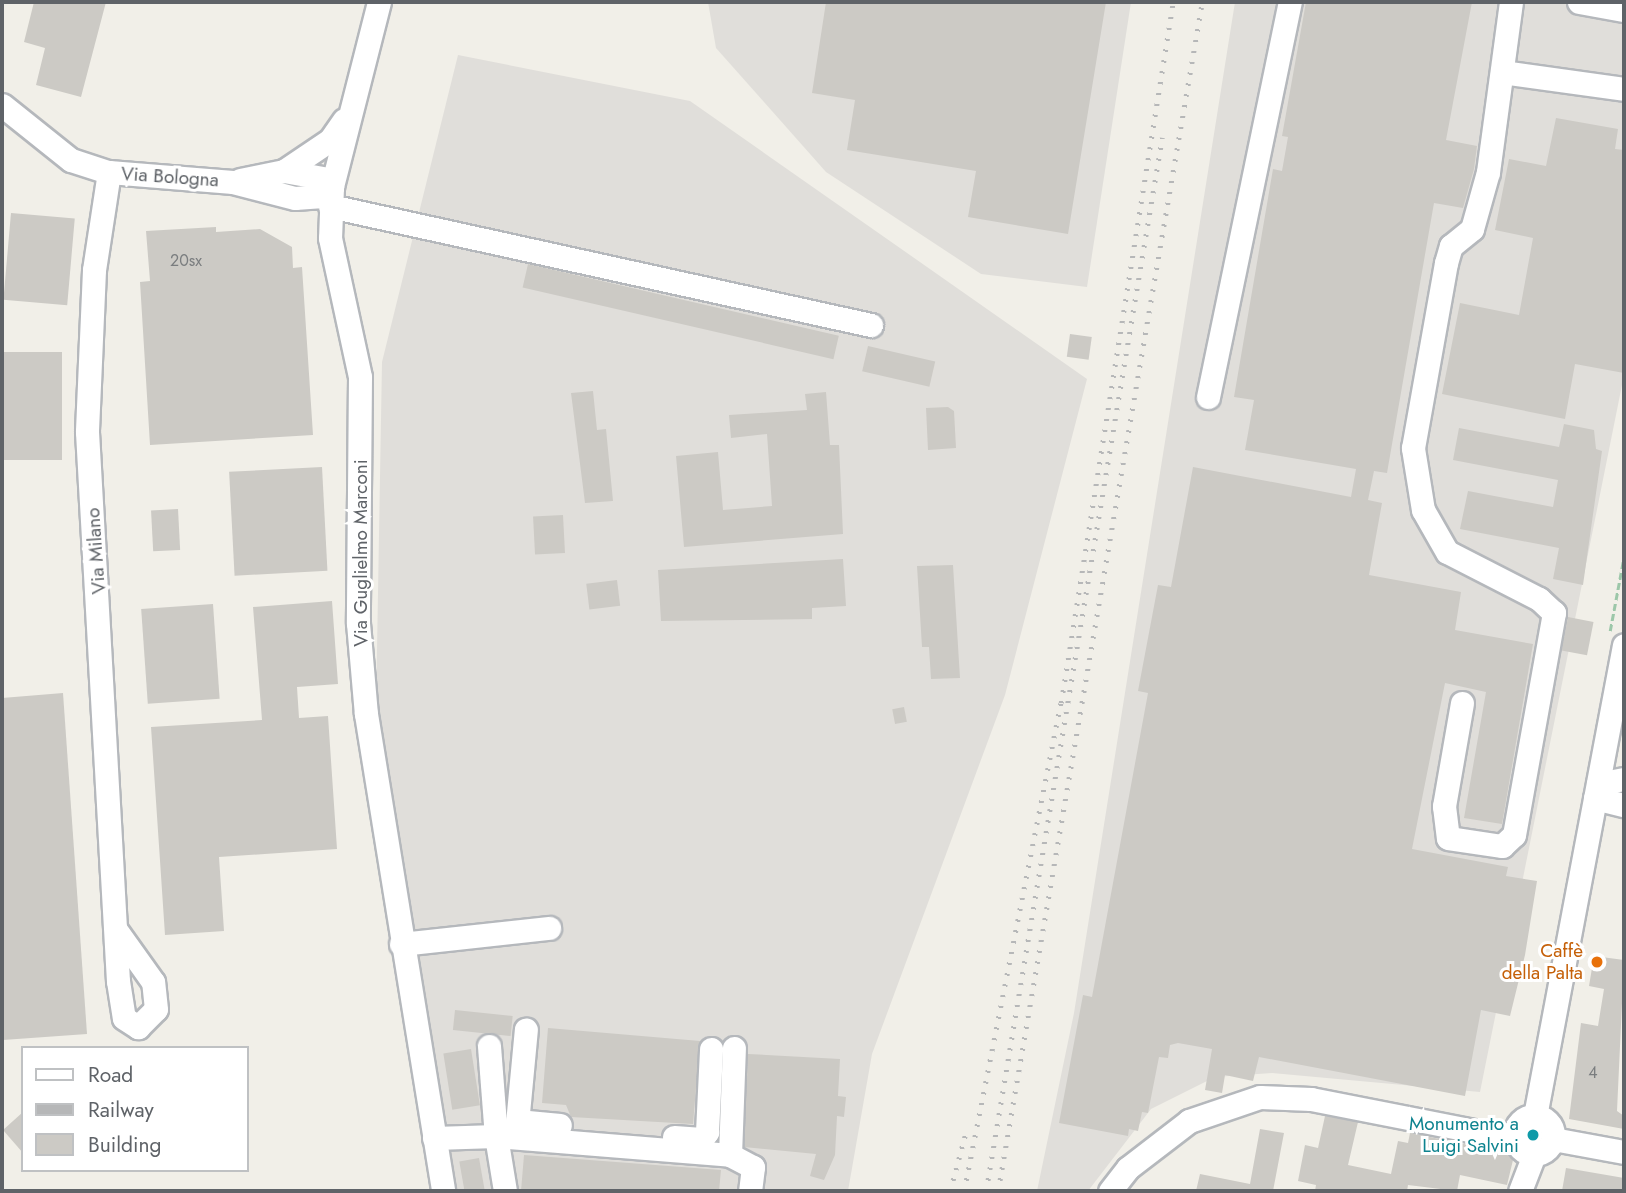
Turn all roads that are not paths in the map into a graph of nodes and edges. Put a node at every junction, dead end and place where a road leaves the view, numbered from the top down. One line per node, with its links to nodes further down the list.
1 (379, 2): 9 (street, Via Guglielmo Marconi)
2 (1290, 2): 17 (street)
3 (1511, 2): 6 (street)
4 (1579, 2): 5 (street)
5 (1624, 10)
6 (1502, 72): 7 (street); 19 (street)
7 (1624, 89)
8 (2, 105): 11 (street, Via Bologna)
9 (350, 111): 10 (street, Via Bologna); 13 (street, Via Guglielmo Marconi)
10 (284, 171): 12 (street, Via Bologna); 13 (street, Via Bologna)
11 (109, 172): 12 (street, Via Bologna); 24 (street, Via Milano)
12 (233, 181): 14 (street, Via Bologna)
13 (331, 197): 14 (street, Via Bologna); 15 (street, Via Guglielmo Marconi); 16 (street)
14 (295, 198): 15 (street)
15 (330, 238): 25 (street, Via Guglielmo Marconi)
16 (870, 325)
17 (1208, 397)
18 (1624, 645): 21 (street)
19 (1462, 703)
20 (1624, 779): 21 (street)
21 (1597, 791): 22 (street); 30 (street)
22 (1624, 805)
23 (549, 928): 25 (street)
24 (116, 930)
25 (401, 944): 33 (street, Via Guglielmo Marconi)
26 (526, 1029): 31 (street)
27 (489, 1046): 31 (street)
28 (734, 1048): 36 (street)
29 (711, 1049): 31 (street)
30 (1535, 1116): 32 (street); 34 (street)
31 (509, 1132): 33 (street); 36 (street); 39 (street)
32 (1514, 1133): 37 (street); 41 (street)
33 (434, 1138): 38 (street, Via Guglielmo Marconi)
34 (1553, 1139): 35 (street); 37 (street)
35 (1624, 1152)
36 (730, 1155): 40 (street)
37 (1534, 1155): 42 (street)
38 (443, 1191)
39 (505, 1191)
40 (750, 1191)
41 (1111, 1191)
42 (1520, 1191)

